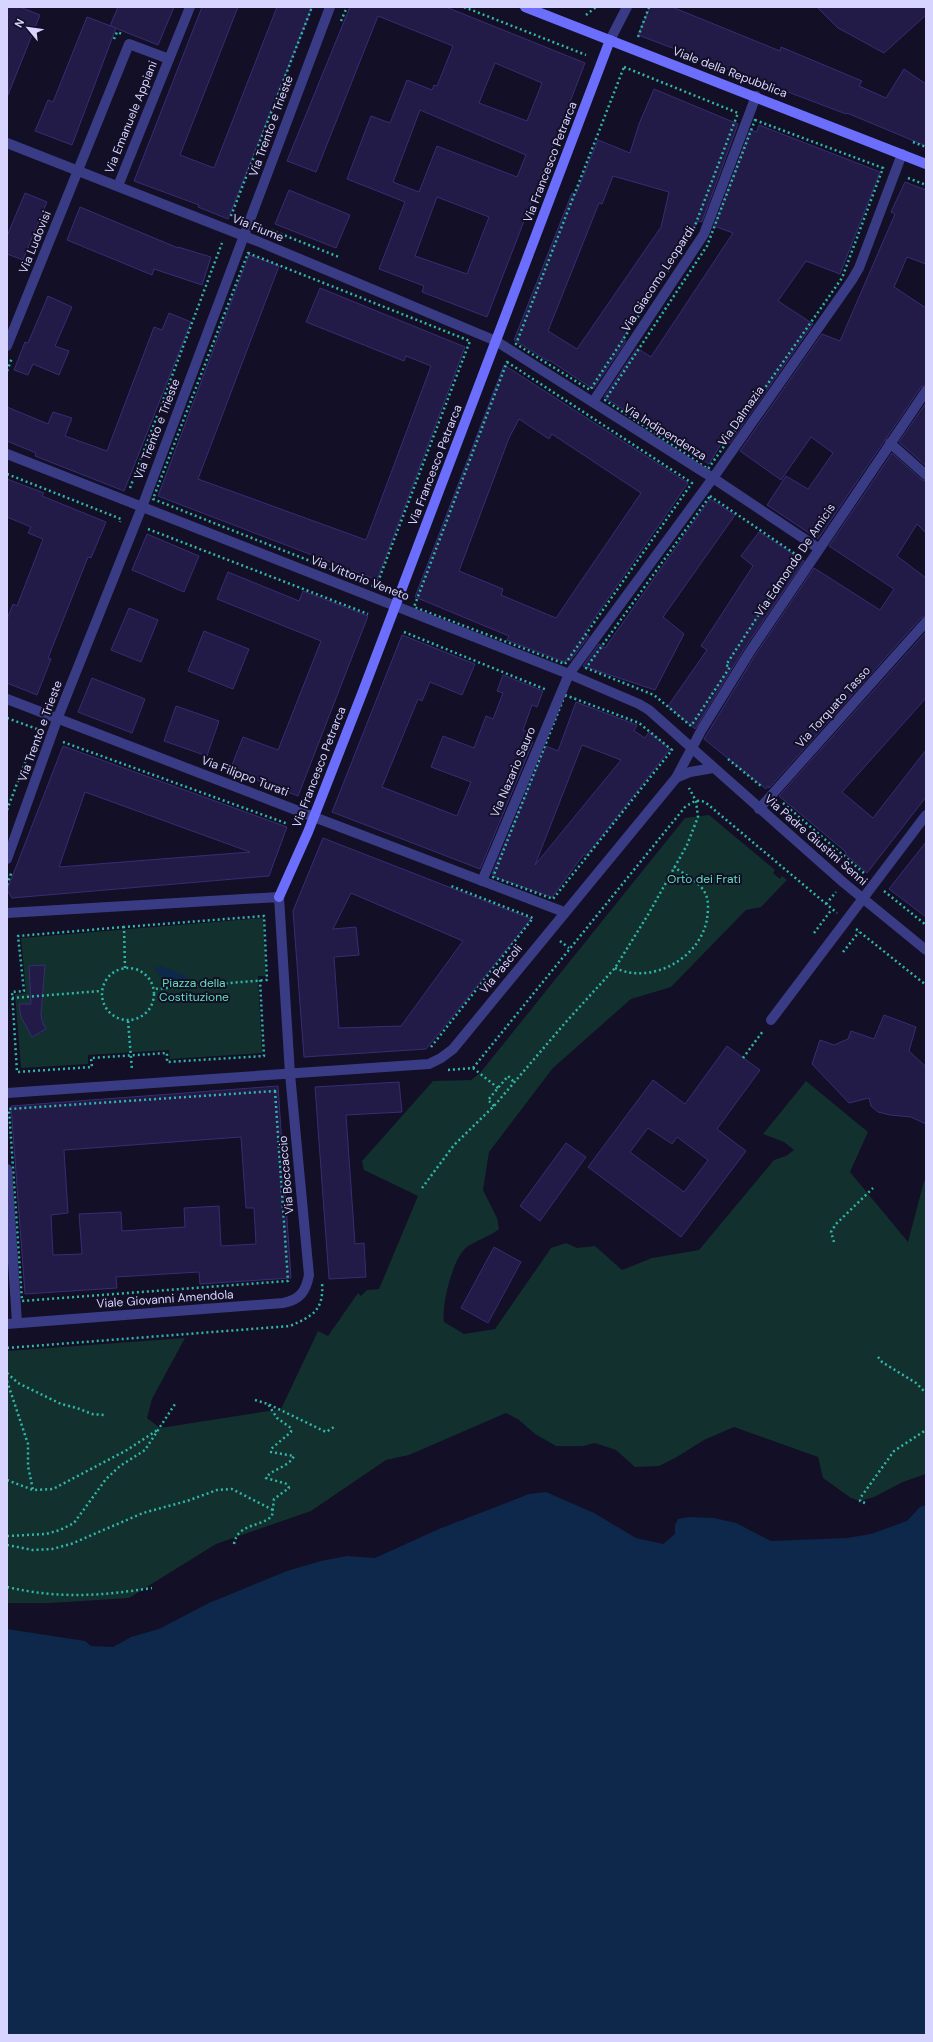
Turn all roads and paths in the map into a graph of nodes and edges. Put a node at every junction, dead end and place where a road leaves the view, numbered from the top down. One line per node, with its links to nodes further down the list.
1 (190, 7): 13 (street, Via Emanuele Appiani)
2 (312, 7): 25 (path)
3 (330, 7): 27 (street, Via Trento e Trieste)
4 (464, 7): 12 (path)
5 (525, 7): 11 (street, Viale della Repubblica)
6 (596, 7): 9 (path)
7 (627, 7): 11 (street)
8 (649, 7): 10 (path)
9 (584, 15)
10 (643, 39)
11 (610, 40): 14 (street, Viale della Repubblica); 30 (street, Via Francesco Petrarca)
12 (586, 55)
13 (169, 59): 20 (street, Via Emanuele Appiani); 23 (street, Via Emanuele Appiani)
14 (756, 96): 18 (street, Viale della Repubblica); 37 (street, Via Giacomo Leopardi)
15 (912, 142): 17 (path)
16 (7, 143): 20 (street, Via Fiume)
17 (926, 147)
18 (902, 154): 19 (street, Viale della Repubblica); 42 (street, Via Dalmazia)
19 (926, 164)
20 (79, 170): 23 (street, Via Fiume); 31 (street, Via Ludovisi)
21 (905, 177): 22 (path)
22 (926, 185)
23 (118, 186): 27 (street, Via Fiume)
24 (575, 192): 24 (path)
25 (229, 221)
26 (269, 229): 29 (path)
27 (244, 236): 30 (street, Via Fiume); 44 (street, Via Trento e Trieste)
28 (216, 241): 43 (path)
29 (339, 257)
30 (496, 341): 37 (street, Via Indipendenza); 49 (street, Via Francesco Petrarca)
31 (7, 346)
32 (13, 356): 34 (path)
33 (507, 362): 33 (path)
34 (7, 371)
35 (926, 391): 38 (street, Via Edmondo De Amicis)
36 (606, 400): 36 (path)
37 (593, 402): 42 (street, Via Indipendenza)
38 (890, 443): 41 (street); 47 (street, Via Edmondo De Amicis)
39 (7, 454): 44 (street, Via Vittorio Veneto)
40 (7, 474): 45 (path)
41 (926, 476)
42 (713, 478): 47 (street, Via Indipendenza); 54 (street, Via Dalmazia)
43 (127, 494)
44 (142, 507): 49 (street, Via Vittorio Veneto); 58 (street, Via Trento e Trieste)
45 (118, 526)
46 (143, 527): 50 (path)
47 (818, 548): 62 (street, Via Edmondo De Amicis)
48 (376, 587): 48 (path)
49 (395, 606): 54 (street, Via Vittorio Veneto); 74 (street, Via Francesco Petrarca)
50 (368, 614)
51 (926, 622): 71 (street, Via Torquato Tasso)
52 (404, 632): 56 (path)
53 (586, 668): 53 (path)
54 (569, 674): 62 (street, Via Vittorio Veneto); 79 (street, Via Nazario Sauro)
55 (565, 695): 55 (path)
56 (544, 696)
57 (7, 698): 58 (street, Via Filippo Turati)
58 (58, 717): 74 (street, Via Filippo Turati); 76 (street, Via Trento e Trieste)
59 (7, 718): 60 (path)
60 (36, 733)
61 (59, 747): 75 (path)
62 (692, 748): 65 (street, Via Padre Giustini Senni); 66 (street, Via Pascoli)
63 (29, 752): 72 (path)
64 (725, 757): 68 (path)
65 (713, 768): 66 (street); 71 (street, Via Padre Giustini Senni)
66 (676, 778): 86 (street, Via Pascoli)
67 (688, 787): 70 (path)
68 (766, 790)
69 (777, 798): 78 (path)
70 (696, 801): 77 (path); 85 (path); 107 (path)
71 (759, 809): 84 (street, Via Padre Giustini Senni)
72 (7, 810)
73 (926, 815): 84 (street)
74 (314, 817): 79 (street, Via Filippo Turati); 83 (street, Via Francesco Petrarca)
75 (288, 824)
76 (11, 861): 80 (path)
77 (674, 867): 96 (path); 96 (path)
78 (871, 869)
79 (482, 881): 86 (street, Via Filippo Turati)
80 (7, 885)
81 (450, 885): 104 (path)
82 (884, 891): 89 (path)
83 (279, 897): 87 (street); 109 (street)
84 (862, 897): 88 (street); 93 (street, Via Padre Giustini Senni)
85 (832, 909): 88 (path); 92 (path)
86 (564, 912): 109 (street, Via Pascoli)
87 (7, 913)
88 (845, 920): 91 (path); 102 (street)
89 (926, 925)
90 (124, 927): 95 (path); 97 (path); 101 (path)
91 (859, 932): 94 (path); 98 (path)
92 (814, 933)
93 (926, 950)
94 (843, 952)
95 (125, 968): 99 (path); 100 (path)
96 (615, 968): 110 (path)
97 (260, 980): 99 (path); 105 (path)
98 (926, 985)
99 (154, 989): 103 (path)
100 (102, 991): 101 (path); 103 (path)
101 (12, 998): 105 (path)
102 (771, 1020): 106 (path)
103 (128, 1021): 105 (path)
104 (426, 1052)
105 (131, 1055): 111 (path)
106 (743, 1058)
107 (473, 1068): 108 (path); 112 (path)
108 (442, 1070)
109 (290, 1074): 111 (street); 120 (street, Via Boccaccio)
110 (514, 1082): 112 (path); 115 (path)
111 (133, 1084): 113 (street); 114 (path)
112 (498, 1088): 115 (path)
113 (7, 1093)
114 (134, 1101): 114 (path)
115 (494, 1106): 117 (path)
116 (7, 1169): 122 (street)
117 (422, 1188)
118 (873, 1188): 119 (path)
119 (834, 1242)
120 (309, 1275): 122 (street, Viale Giovanni Amendola)
121 (322, 1276): 123 (path)
122 (12, 1324)
123 (7, 1348)
124 (878, 1357): 127 (path)
125 (7, 1373): 131 (path)
126 (7, 1380): 136 (path)
127 (926, 1393)
128 (255, 1400): 130 (path)
129 (175, 1404): 133 (path)
130 (268, 1404): 132 (path); 138 (path)
131 (104, 1415)
132 (334, 1427)
133 (160, 1428): 136 (path); 139 (path)
134 (926, 1430): 137 (path)
135 (7, 1480): 136 (path)
136 (33, 1490)
137 (866, 1503)
138 (273, 1510): 140 (path); 141 (path)
139 (7, 1536)
140 (234, 1544)
141 (7, 1545)
142 (7, 1587): 143 (path)
143 (152, 1588)

